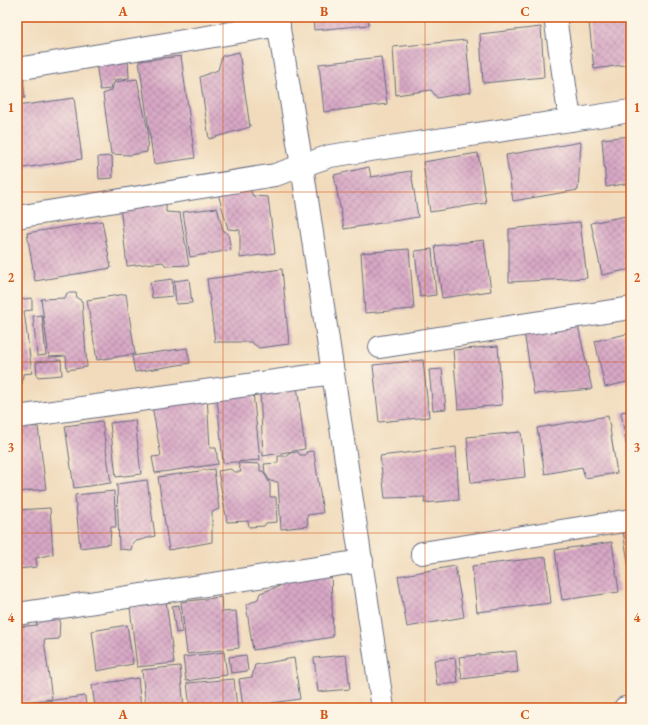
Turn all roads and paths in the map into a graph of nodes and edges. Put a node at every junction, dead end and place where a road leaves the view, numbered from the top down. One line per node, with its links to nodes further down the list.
1 (555, 17): 5 (street)
2 (278, 21): 3 (street); 6 (street)
3 (17, 69)
4 (631, 111): 5 (street)
5 (570, 120): 6 (street)
6 (302, 166): 7 (street); 10 (street)
7 (17, 217)
8 (631, 308): 9 (street)
9 (380, 346)
10 (333, 373): 11 (street); 14 (street)
11 (17, 417)
12 (631, 520): 13 (street)
13 (422, 553)
14 (362, 560): 15 (street); 17 (street)
15 (17, 614)
16 (631, 707): 18 (street)
17 (383, 708)
18 (625, 708)

